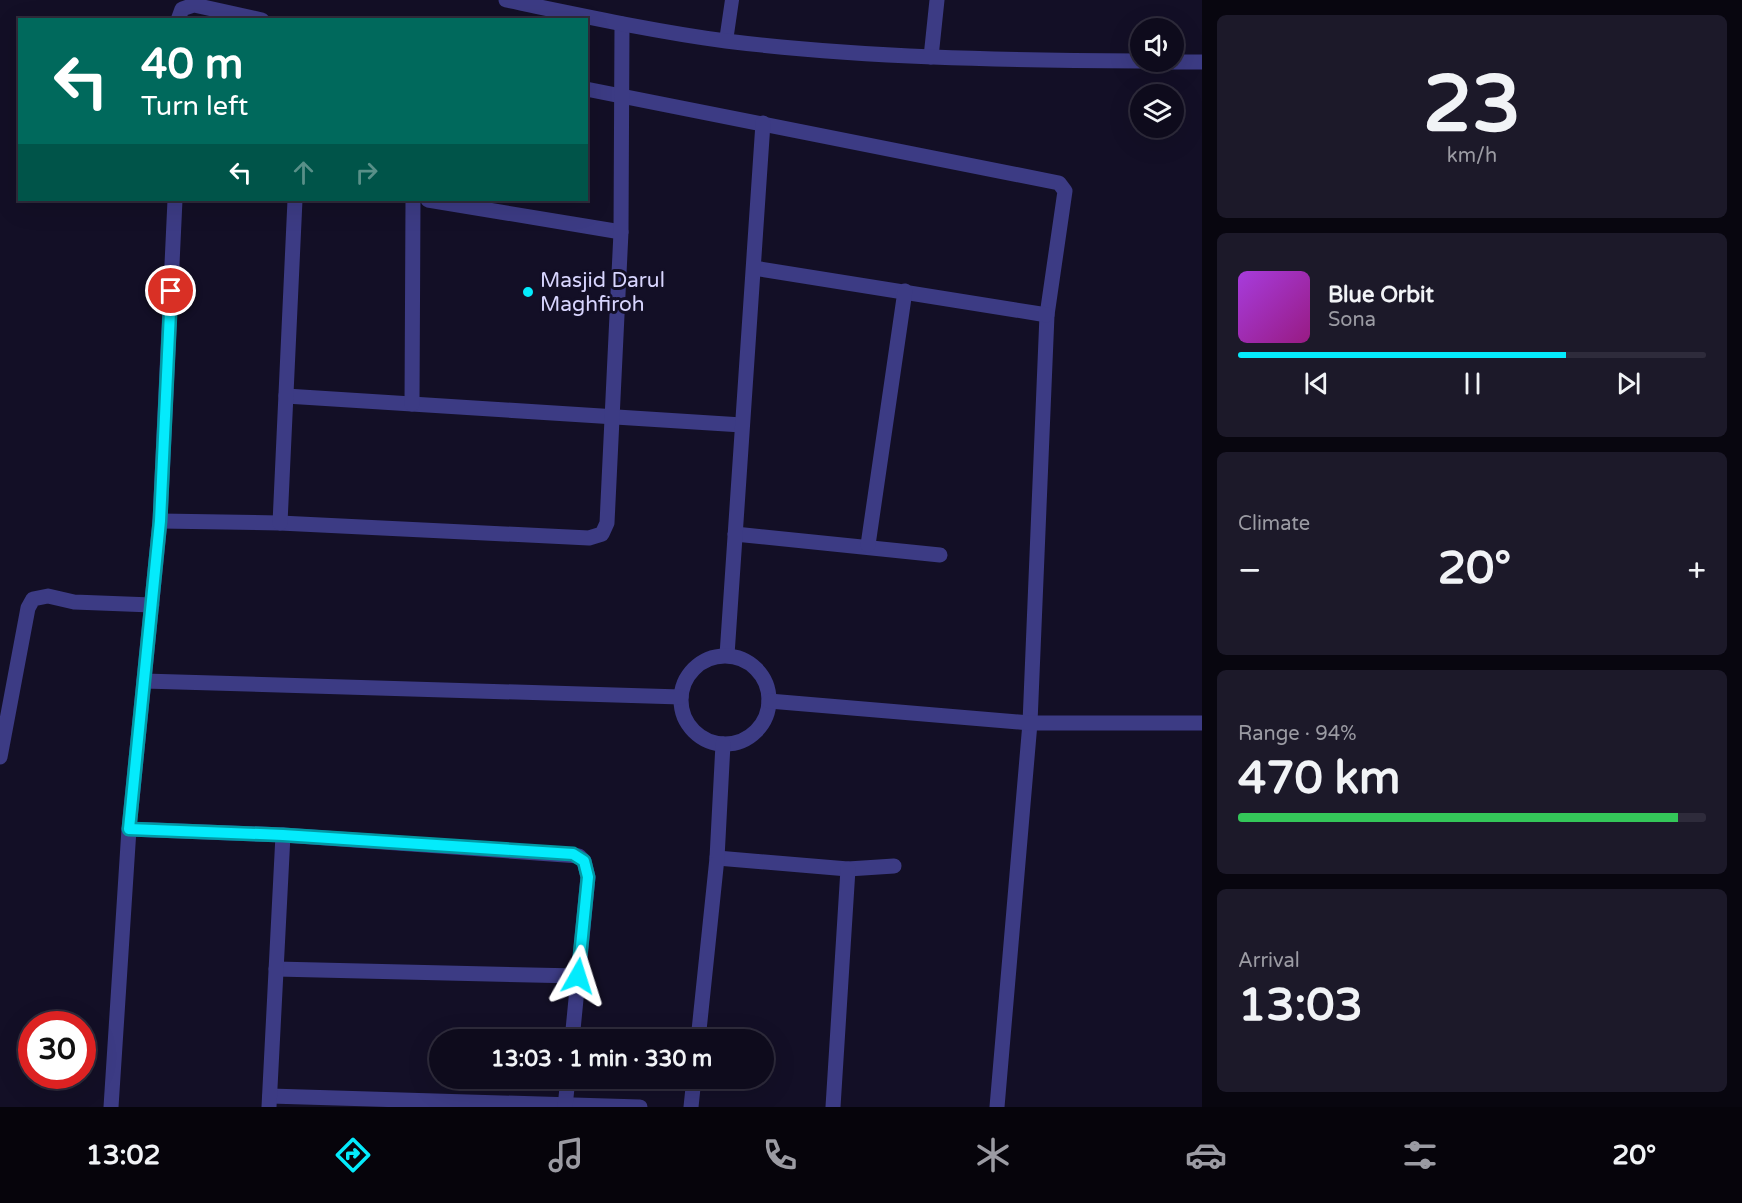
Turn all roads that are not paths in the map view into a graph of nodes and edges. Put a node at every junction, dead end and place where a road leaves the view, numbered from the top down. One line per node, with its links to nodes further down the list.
1 (506, 0): 6 (street)
2 (732, 0): 7 (lane)
3 (937, 0): 8 (street)
4 (179, 18): 5 (street)
5 (253, 18)
6 (622, 24): 7 (street); 13 (street)
7 (726, 41): 8 (street)
8 (931, 57): 9 (street)
9 (1130, 61)
10 (1184, 62): 11 (street)
11 (1202, 62)
12 (588, 89): 13 (street)
13 (620, 96): 14 (street); 19 (street)
14 (763, 123): 20 (street); 22 (street)
15 (175, 201): 27 (street)
16 (295, 201): 23 (street)
17 (412, 201): 24 (street)
18 (434, 201): 19 (street)
19 (621, 232): 25 (street)
20 (754, 268): 21 (street); 26 (street)
21 (905, 291): 22 (street); 30 (street)
22 (1047, 315): 37 (street)
23 (286, 396): 24 (street); 28 (street)
24 (412, 404): 25 (street)
25 (613, 416): 26 (street); 28 (street)
26 (742, 425): 29 (street)
27 (160, 521): 28 (street); 32 (street)
28 (280, 524)
29 (735, 534): 30 (street); 33 (street)
30 (868, 545): 31 (street)
31 (940, 555)
32 (152, 605): 34 (street); 40 (street)
33 (727, 655): 35 (street); 36 (street)
34 (144, 681): 35 (street); 41 (street)
35 (681, 697): 39 (street)
36 (769, 701): 37 (street); 39 (street)
37 (1030, 723): 38 (street); 59 (street)
38 (1202, 723)
39 (723, 744): 43 (street)
40 (0, 757)
41 (129, 829): 42 (street); 54 (street)
42 (283, 835): 46 (street); 47 (street)
43 (717, 858): 45 (street); 49 (street)
44 (894, 866): 45 (street)
45 (848, 869): 58 (street)
46 (276, 969): 47 (street); 52 (street)
47 (578, 976): 48 (street)
48 (573, 1029)
49 (699, 1029)
50 (567, 1089): 55 (street)
51 (693, 1089): 57 (street)
52 (269, 1101): 53 (street)
53 (387, 1103): 55 (street)
54 (111, 1107)
55 (565, 1107): 56 (street)
56 (640, 1107)
57 (691, 1107)
58 (833, 1107)
59 (997, 1107)

